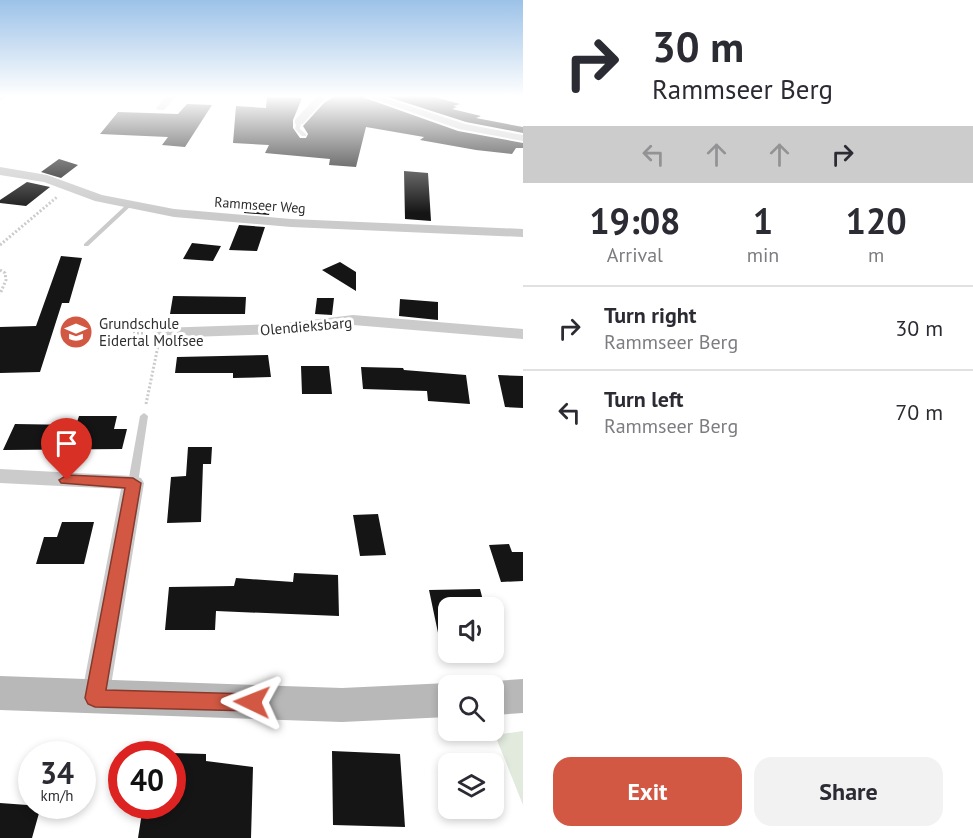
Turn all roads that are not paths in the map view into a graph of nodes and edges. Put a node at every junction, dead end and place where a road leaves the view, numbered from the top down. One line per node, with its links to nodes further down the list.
1 (507, 135): 2 (street)
2 (523, 138)
3 (0, 171): 4 (street, Rammseer Weg)
4 (129, 205): 5 (street, Rammseer Weg); 6 (lane)
5 (523, 233)
6 (86, 245)
7 (160, 333): 8 (street, Olendieksbarg)
8 (523, 334)
9 (144, 416): 11 (lane)
10 (0, 476): 11 (street)
11 (133, 483): 15 (street)
12 (0, 693): 15 (street)
13 (523, 696): 14 (street)
14 (504, 697)
15 (95, 698): 16 (street)
16 (438, 700)

